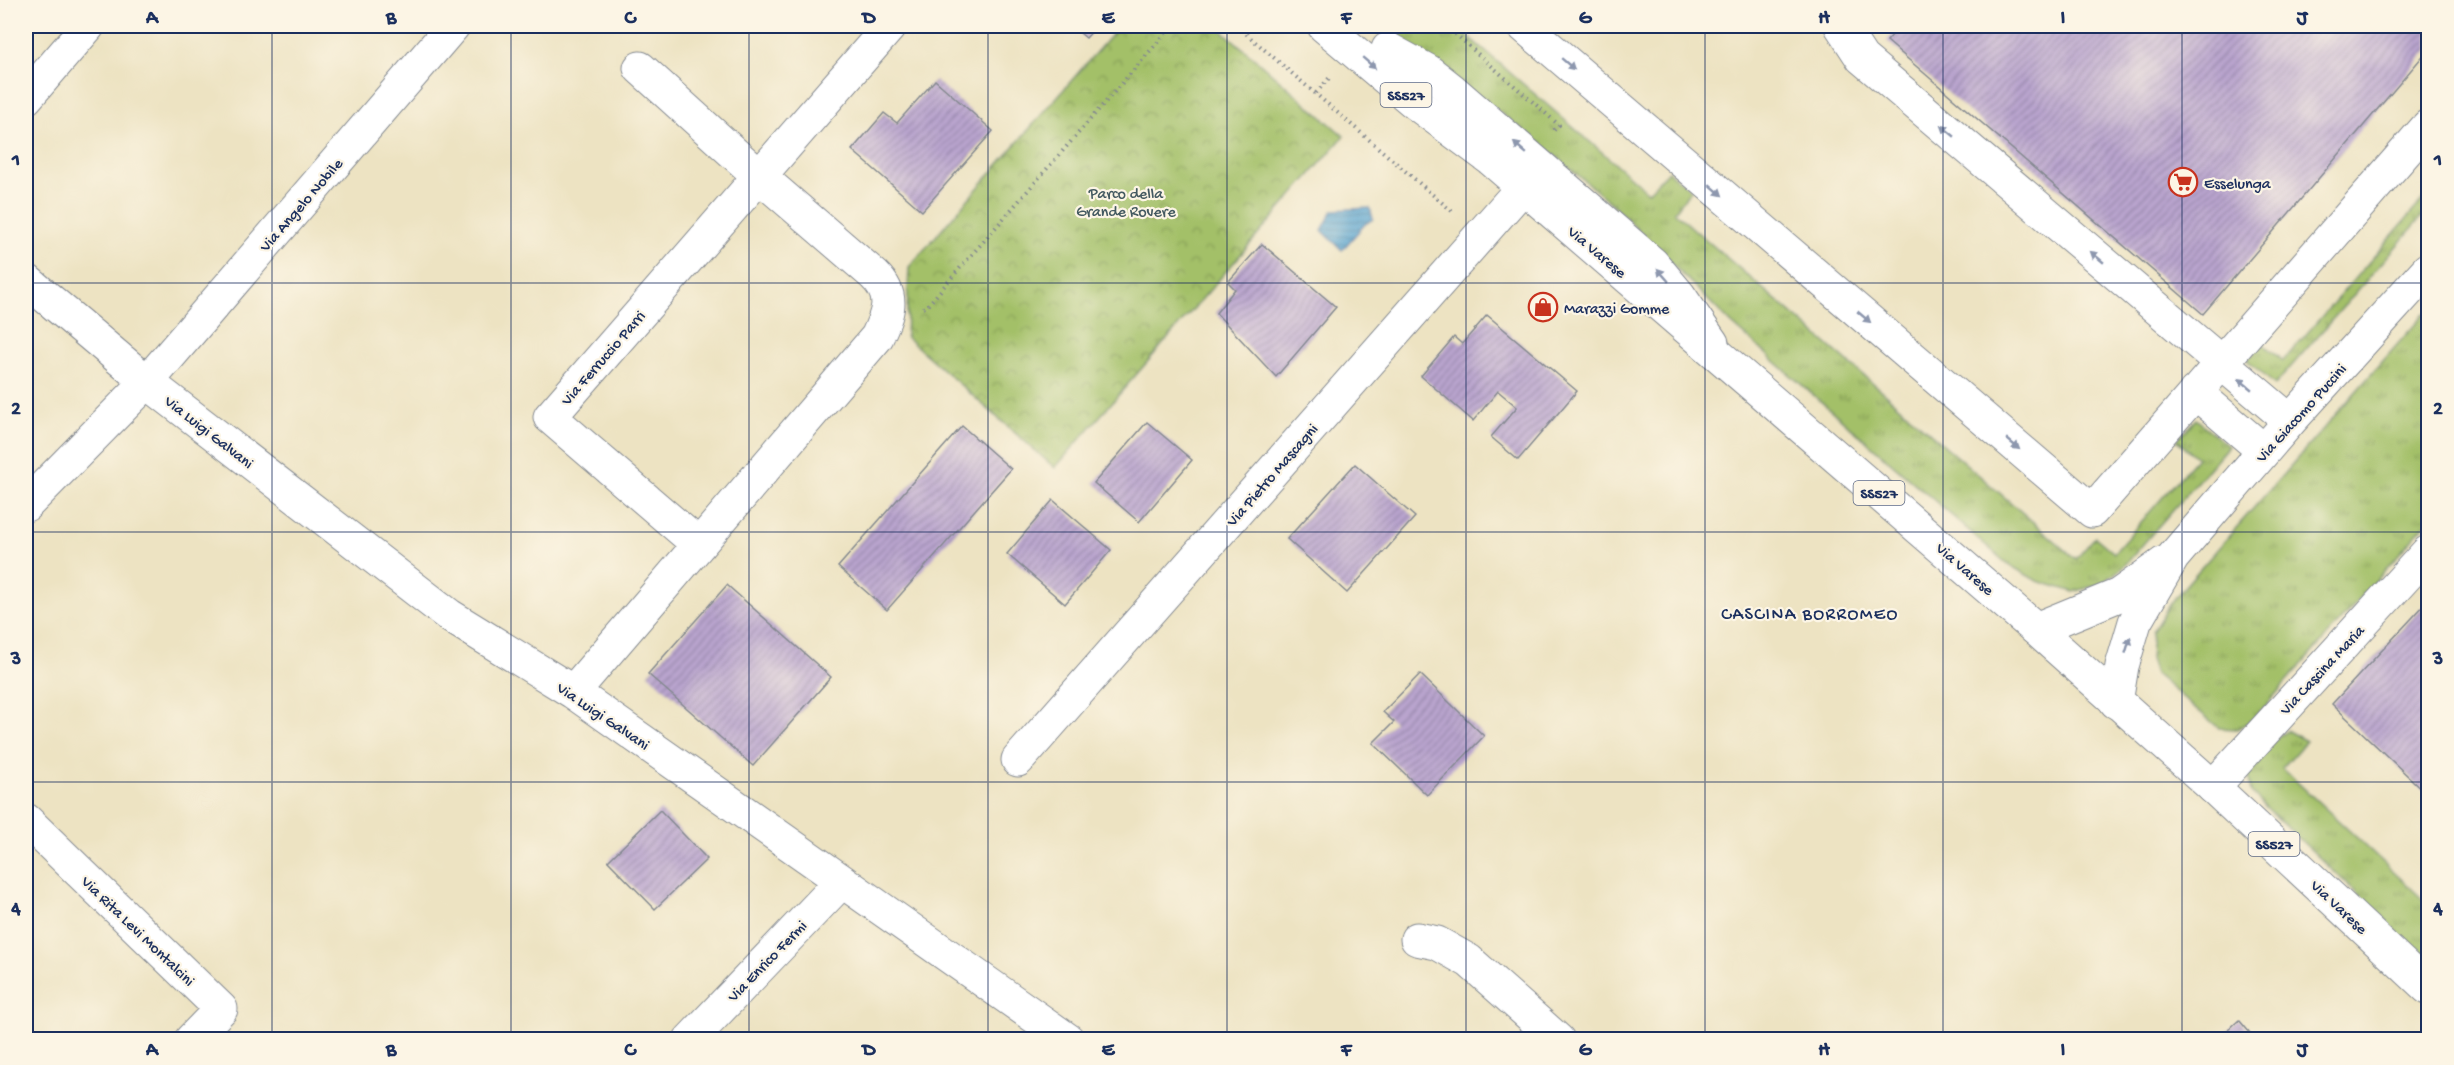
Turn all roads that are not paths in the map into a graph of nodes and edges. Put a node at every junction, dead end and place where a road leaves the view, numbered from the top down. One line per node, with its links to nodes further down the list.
1 (88, 26): 10 (street)
2 (453, 26): 19 (street, Via Angelo Nobile)
3 (890, 26): 13 (street, Via Ferruccio Parri)
4 (1324, 26): 12 (street, Via Varese / SS527, one-way to 12)
5 (1359, 26): 8 (street, Via Varese / SS527)
6 (1524, 26): 20 (street, one-way to 20)
7 (1840, 26): 18 (street, one-way to 7)
8 (1388, 50): 12 (street, Via Varese / SS527); 17 (street, one-way to 8)
9 (640, 68): 13 (street)
10 (26, 98)
11 (2428, 126): 18 (street)
12 (1492, 160): 14 (street, Via Varese / SS527)
13 (758, 176): 24 (street); 24 (street, Via Ferruccio Parri)
14 (1522, 187): 17 (street, Via Varese / SS527); 30 (street, Via Pietro Mascagni)
15 (2428, 269): 21 (street, Via Giacomo Puccini)
16 (26, 280): 19 (street, Via Luigi Galvani)
17 (1721, 357): 27 (street, Via Varese / SS527)
18 (2221, 363): 20 (street); 21 (street, one-way to 18)
19 (147, 382): 23 (street); 28 (street, Via Luigi Galvani)
20 (2195, 392): 22 (street)
21 (2290, 421): 22 (street, Via Giacomo Puccini)
22 (2264, 451): 26 (street, Via Giacomo Puccini)
23 (26, 505)
24 (699, 545): 28 (street)
25 (2428, 552): 31 (street, Via Cascina Maria)
26 (2173, 557): 27 (street, Via Giacomo Puccini); 29 (street, Via Giacomo Puccini, one-way to 26)
27 (2036, 629): 29 (street, Via Varese / SS527)
28 (573, 692): 33 (street, Via Luigi Galvani)
29 (2116, 702): 31 (street, Via Varese / SS527)
30 (1018, 760)
31 (2212, 787): 35 (street, Via Varese / SS527)
32 (26, 820): 36 (street, Via Rita Levi Montalcini)
33 (842, 881): 37 (street, Via Enrico Fermi); 38 (street, Via Luigi Galvani)
34 (1417, 939): 39 (street)
35 (2428, 988)
36 (191, 1040)
37 (690, 1040)
38 (1068, 1040)
39 (1558, 1040)

